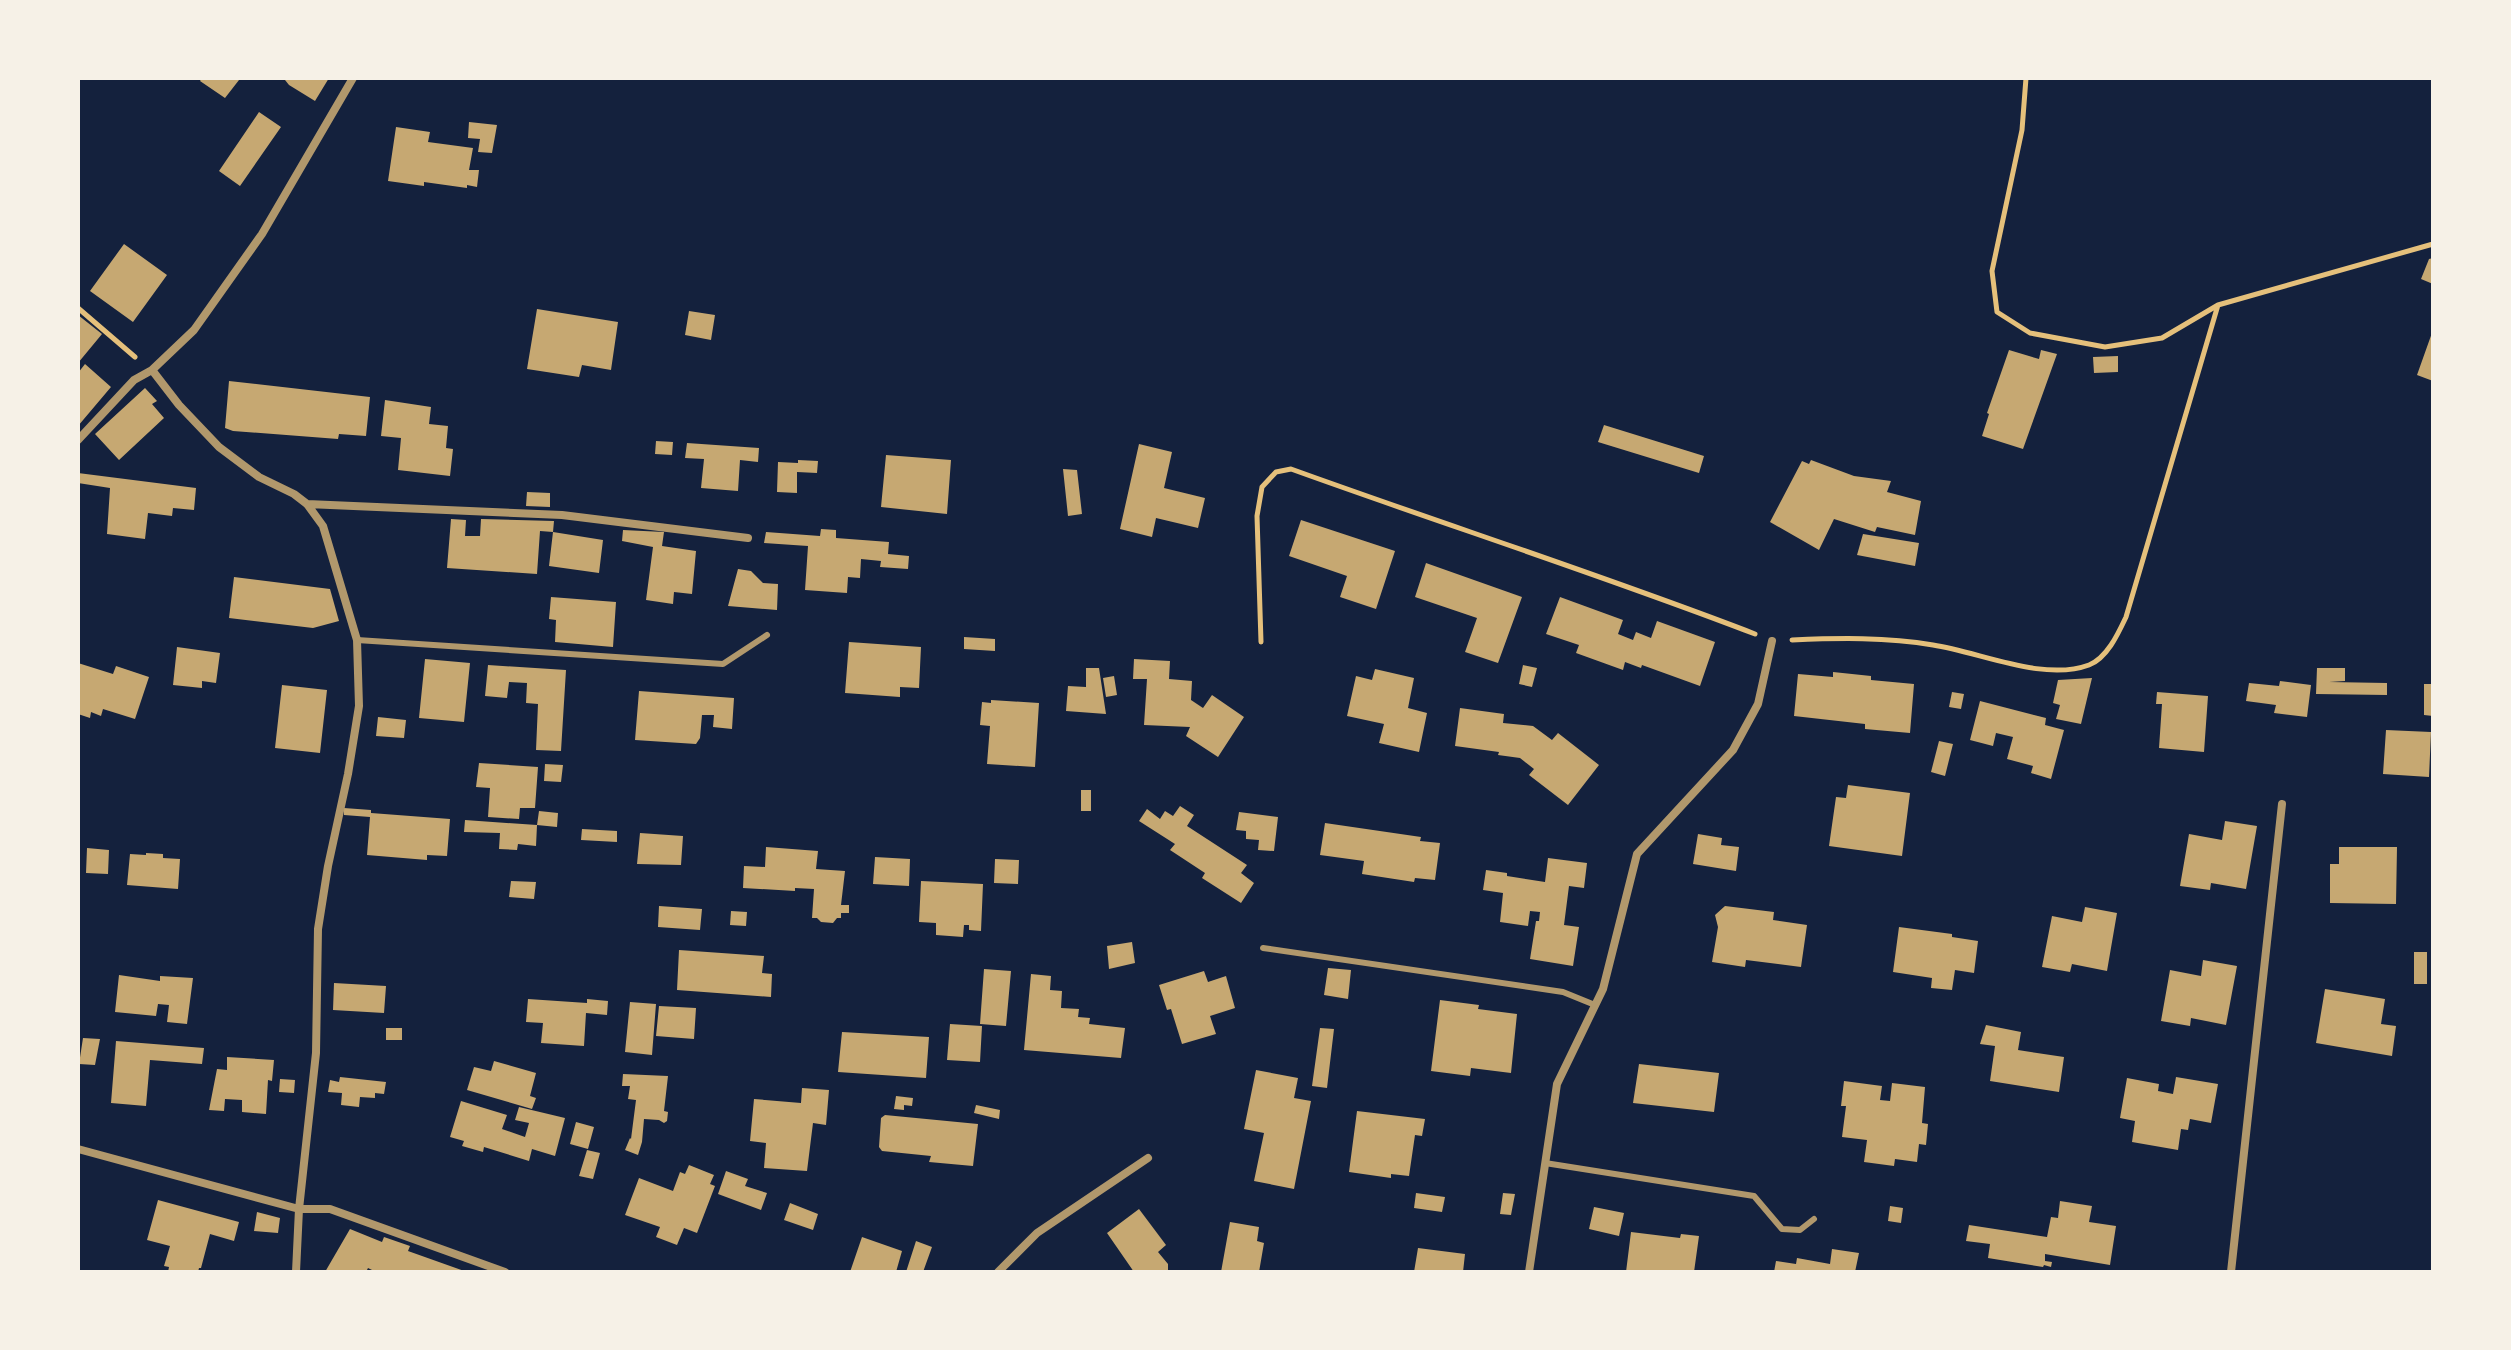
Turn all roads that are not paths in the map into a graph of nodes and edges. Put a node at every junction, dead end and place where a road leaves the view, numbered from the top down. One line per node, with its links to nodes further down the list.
1 (353, 78): 2 (street)
2 (152, 370): 3 (street); 4 (street)
3 (78, 440)
4 (307, 504): 5 (street); 7 (street)
5 (748, 538)
6 (767, 635): 7 (lane)
7 (357, 640): 15 (street)
8 (1772, 641): 11 (street)
9 (2282, 804): 21 (street)
10 (1263, 948): 11 (lane)
11 (1595, 1005): 14 (street)
12 (78, 1149): 15 (street)
13 (1148, 1158): 19 (street)
14 (1545, 1163): 16 (lane); 20 (street)
15 (299, 1209): 17 (street); 18 (street)
16 (1814, 1219)
17 (296, 1272)
18 (505, 1272)
19 (998, 1272)
20 (1529, 1272)
21 (2231, 1272)

